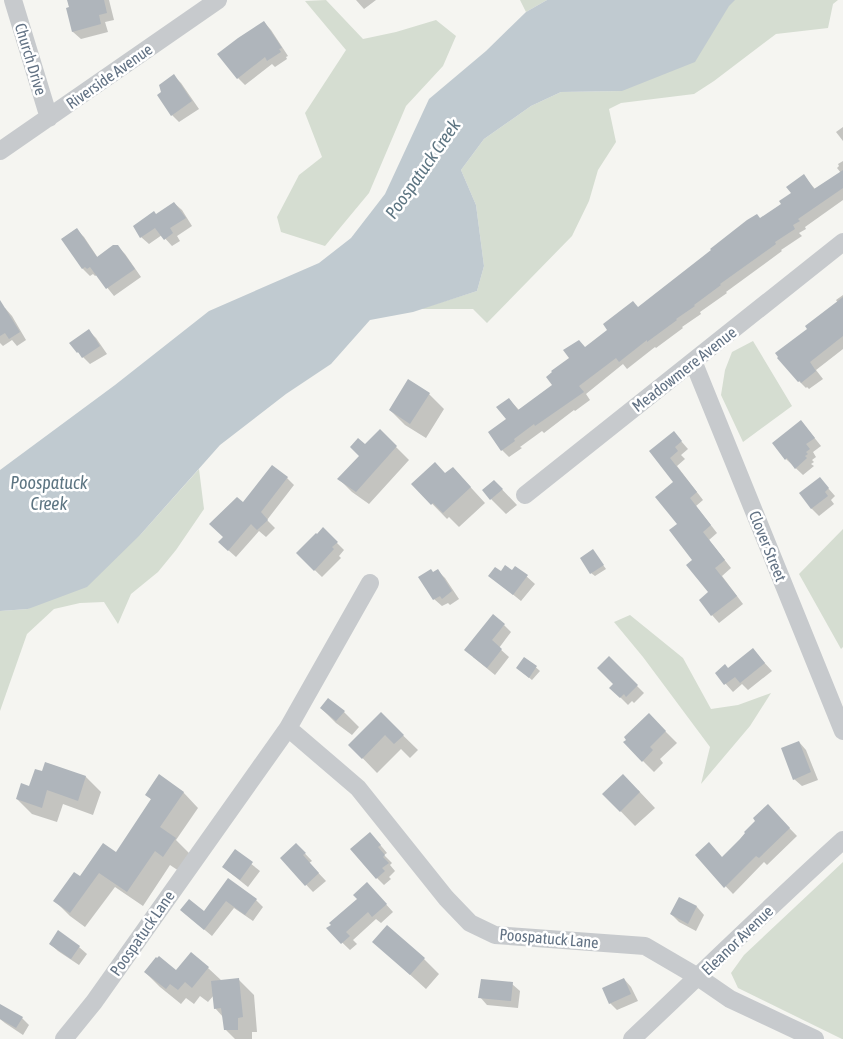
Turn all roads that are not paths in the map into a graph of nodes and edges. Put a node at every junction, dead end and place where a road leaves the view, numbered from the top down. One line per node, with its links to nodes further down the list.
1 (13, 0): 3 (street, Church Drive)
2 (218, 0): 3 (street, Riverside Avenue)
3 (48, 118): 4 (street, Riverside Avenue)
4 (0, 151)
5 (843, 242): 6 (street, Meadowmere Avenue)
6 (693, 362): 7 (street, Meadowmere Avenue); 10 (street, Clover Street)
7 (525, 495)
8 (370, 583): 9 (street, Poospatuck Lane)
9 (288, 728): 12 (street, Poospatuck Lane); 13 (street, Poospatuck Lane)
10 (843, 731)
11 (843, 840): 12 (street, Eleanor Avenue)
12 (698, 977): 14 (street, Eleanor Avenue); 15 (street, Poospatuck Lane)
13 (64, 1039)
14 (632, 1039)
15 (815, 1039)

